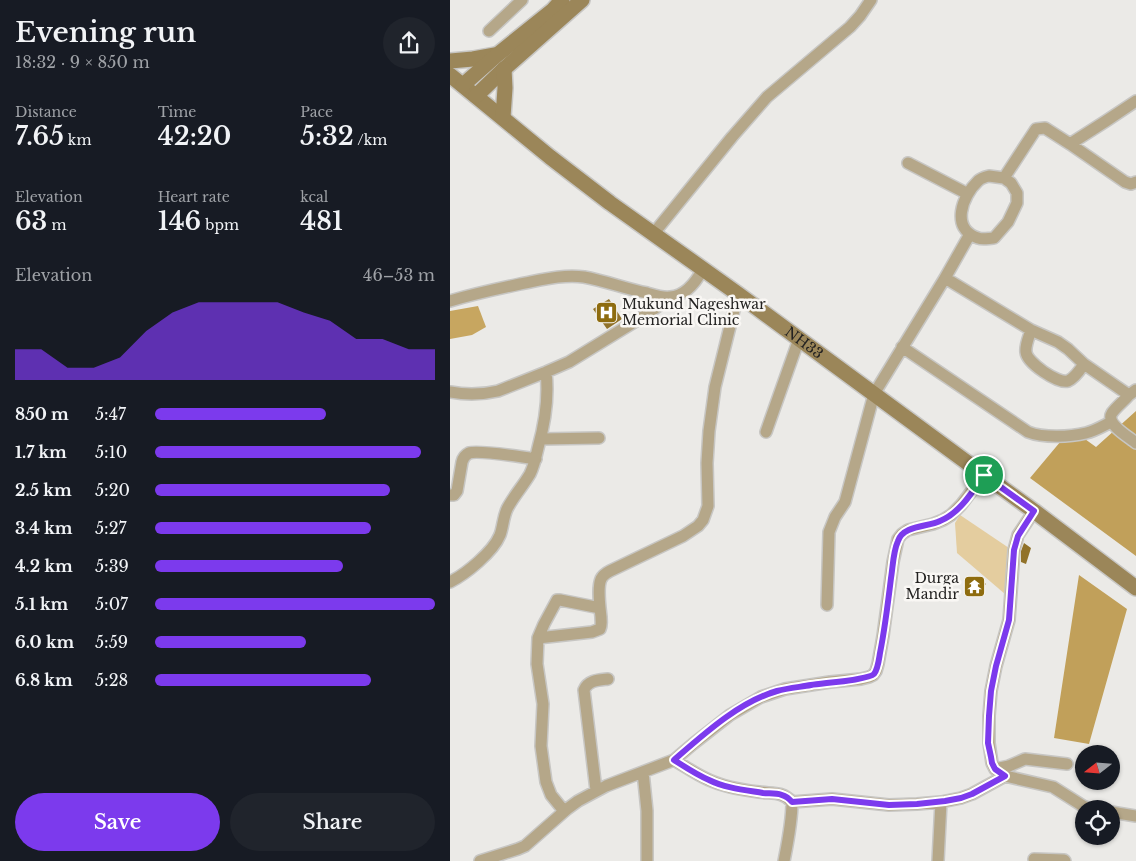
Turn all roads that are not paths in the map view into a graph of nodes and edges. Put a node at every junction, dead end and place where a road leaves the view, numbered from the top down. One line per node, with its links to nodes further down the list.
1 (522, 0): 5 (street)
2 (562, 0): 6 (main road)
3 (582, 0): 8 (main road)
4 (871, 0): 19 (street)
5 (489, 30)
6 (496, 55): 7 (main road); 10 (main road)
7 (450, 61)
8 (504, 69): 11 (main road); 13 (main road)
9 (450, 75): 10 (main road, NH33)
10 (463, 86): 11 (main road, NH33)
11 (476, 96): 13 (main road, NH33)
12 (1136, 100): 14 (street)
13 (502, 117): 19 (main road, NH33)
14 (1070, 144): 16 (street); 17 (street)
15 (908, 163): 18 (street)
16 (1004, 178): 18 (street); 20 (street)
17 (1133, 185)
18 (968, 194): 20 (street)
19 (654, 233): 21 (main road, NH33)
20 (970, 234): 22 (street)
21 (703, 269): 23 (main road, NH33); 24 (street)
22 (945, 278): 26 (street); 28 (street)
23 (738, 294): 27 (main road, NH33); 46 (street)
24 (671, 298): 25 (street); 30 (street)
25 (450, 301)
26 (1031, 330): 29 (street); 29 (street)
27 (800, 339): 33 (main road, NH33); 35 (street)
28 (902, 348): 33 (street); 34 (street)
29 (1084, 364): 32 (street)
30 (546, 372): 31 (street); 37 (street)
31 (450, 392)
32 (1133, 393): 34 (street)
33 (874, 394): 40 (main road, NH33); 45 (street)
34 (1111, 422): 38 (street)
35 (766, 432)
36 (599, 438): 37 (street)
37 (541, 439): 39 (street)
38 (1136, 443)
39 (536, 459): 41 (street); 43 (street)
40 (984, 475): 42 (main road, NH33); 49 (street)
41 (450, 496)
42 (1034, 511): 44 (main road, NH33); 52 (street)
43 (450, 582)
44 (1136, 588)
45 (828, 605)
46 (600, 608): 47 (street); 47 (street)
47 (538, 638): 57 (street)
48 (608, 679): 53 (street)
49 (674, 760): 51 (street); 55 (street)
50 (1068, 764): 52 (street)
51 (643, 772): 53 (street); 62 (street)
52 (1000, 772): 54 (street); 56 (street)
53 (596, 790): 57 (street)
54 (1075, 801)
55 (792, 802): 56 (street); 63 (street)
56 (941, 802): 64 (street)
57 (564, 811): 61 (street)
58 (1120, 813): 59 (street)
59 (1136, 816)
60 (1034, 859): 65 (street)
61 (480, 861)
62 (647, 861)
63 (784, 861)
64 (938, 861)
65 (1065, 861)

